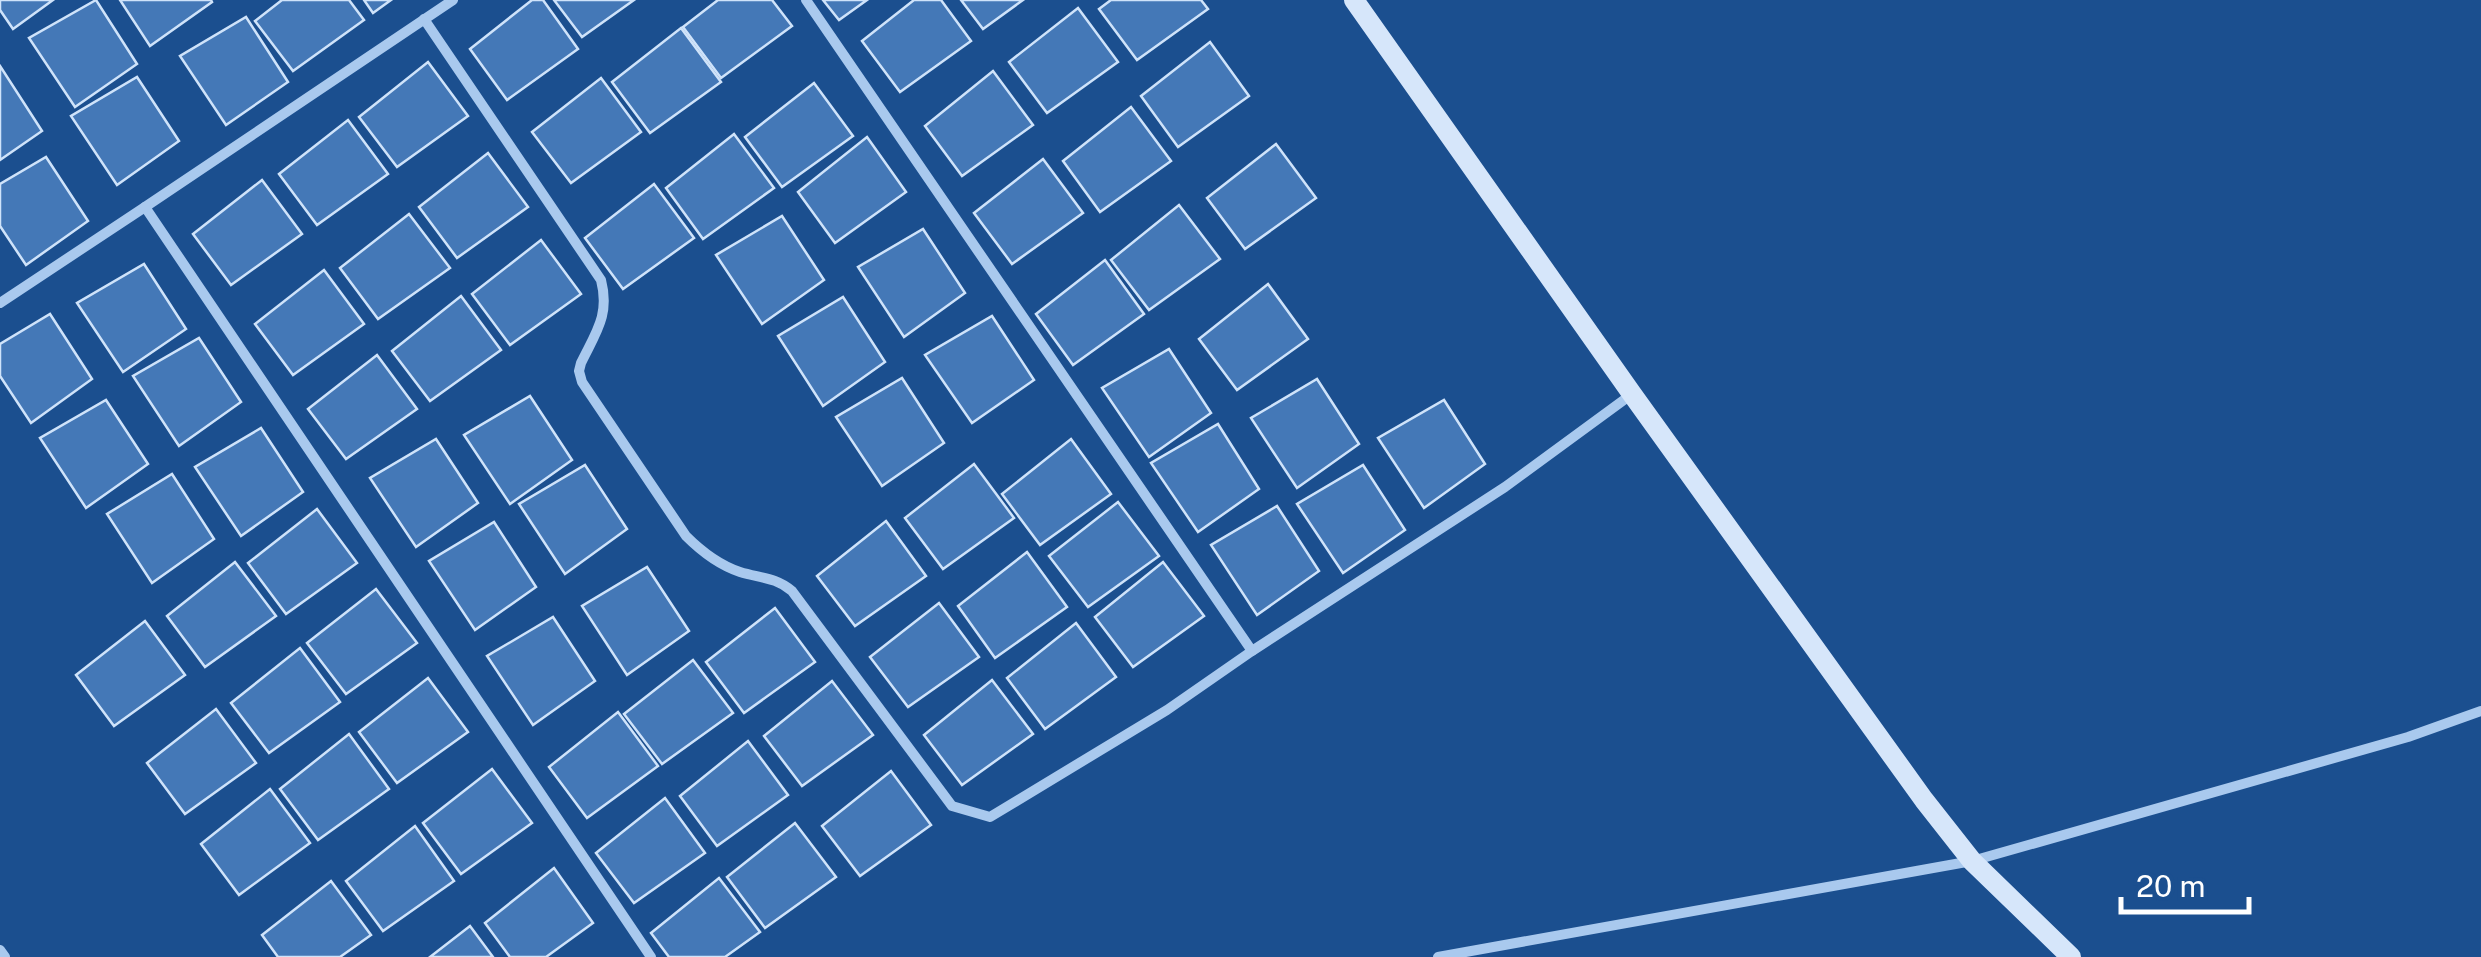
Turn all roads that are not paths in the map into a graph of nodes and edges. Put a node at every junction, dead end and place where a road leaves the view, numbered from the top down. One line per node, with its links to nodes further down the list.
1 (453, 0): 4 (street)
2 (806, 0): 8 (street)
3 (1354, 0): 7 (main road)
4 (424, 19): 5 (street); 8 (street)
5 (146, 207): 6 (street); 13 (street)
6 (0, 303)
7 (1632, 394): 8 (street); 10 (main road)
8 (1252, 650)
9 (2481, 711): 10 (street)
10 (1972, 861): 14 (street); 15 (main road)
11 (0, 950): 12 (street)
12 (5, 957)
13 (650, 957)
14 (1438, 957)
15 (2071, 957)

